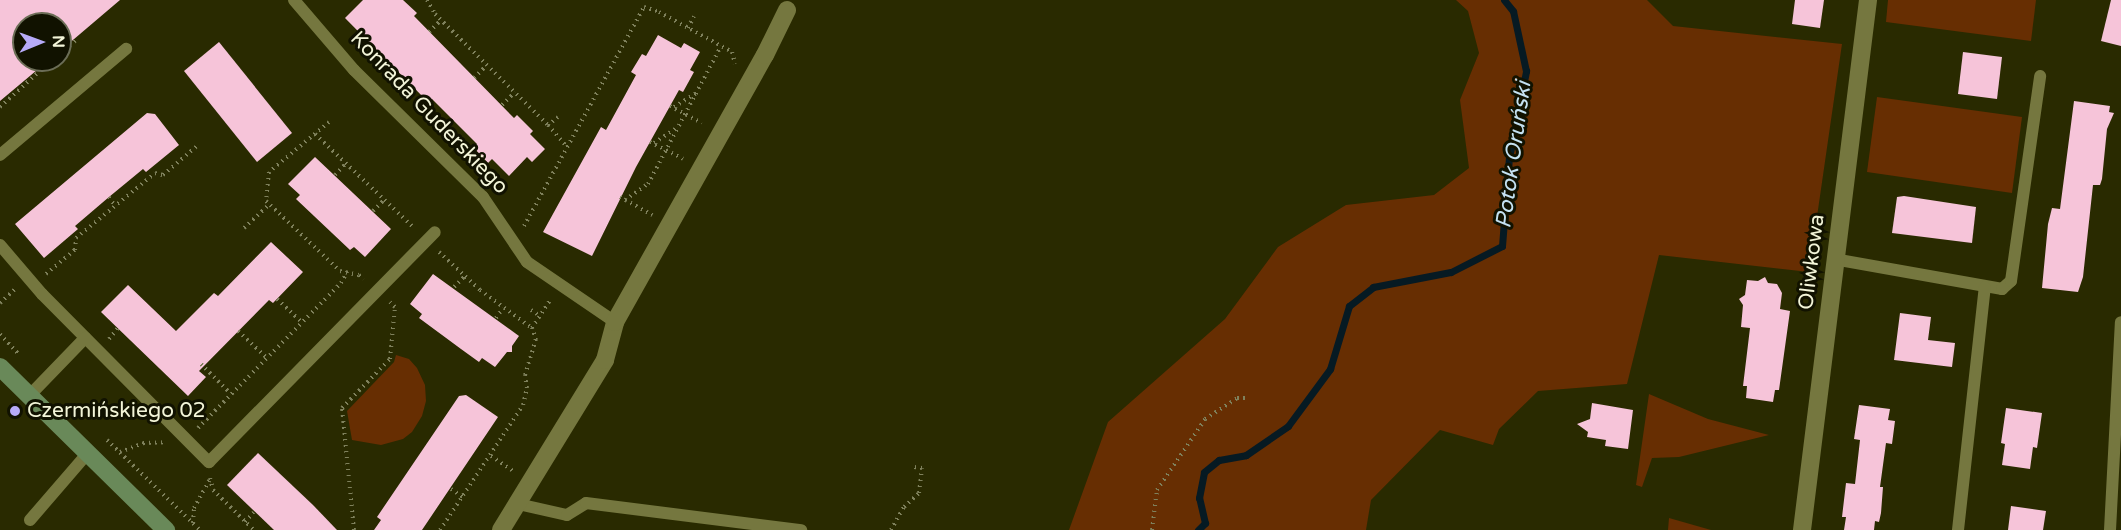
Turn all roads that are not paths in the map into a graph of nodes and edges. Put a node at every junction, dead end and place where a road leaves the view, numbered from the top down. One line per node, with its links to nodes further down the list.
1 (294, 0): 11 (lane, Konrada Guderskiego)
2 (1868, 0): 9 (street, Oliwkowa)
3 (787, 5): 11 (street)
4 (126, 49): 6 (lane)
5 (2040, 76): 10 (lane)
6 (0, 155)
7 (430, 236): 13 (lane)
8 (0, 245): 13 (lane)
9 (1834, 260): 10 (lane); 22 (street, Oliwkowa)
10 (1985, 287): 23 (lane)
11 (615, 322): 17 (street)
12 (2121, 323): 24 (lane)
13 (85, 338): 15 (lane)
14 (0, 367): 15 (street)
15 (29, 396): 16 (street)
16 (87, 454): 18 (lane); 19 (street)
17 (518, 504): 20 (street); 21 (lane)
18 (30, 520)
19 (165, 530)
20 (501, 530)
21 (801, 530)
22 (1802, 530)
23 (1958, 530)
24 (2110, 530)

